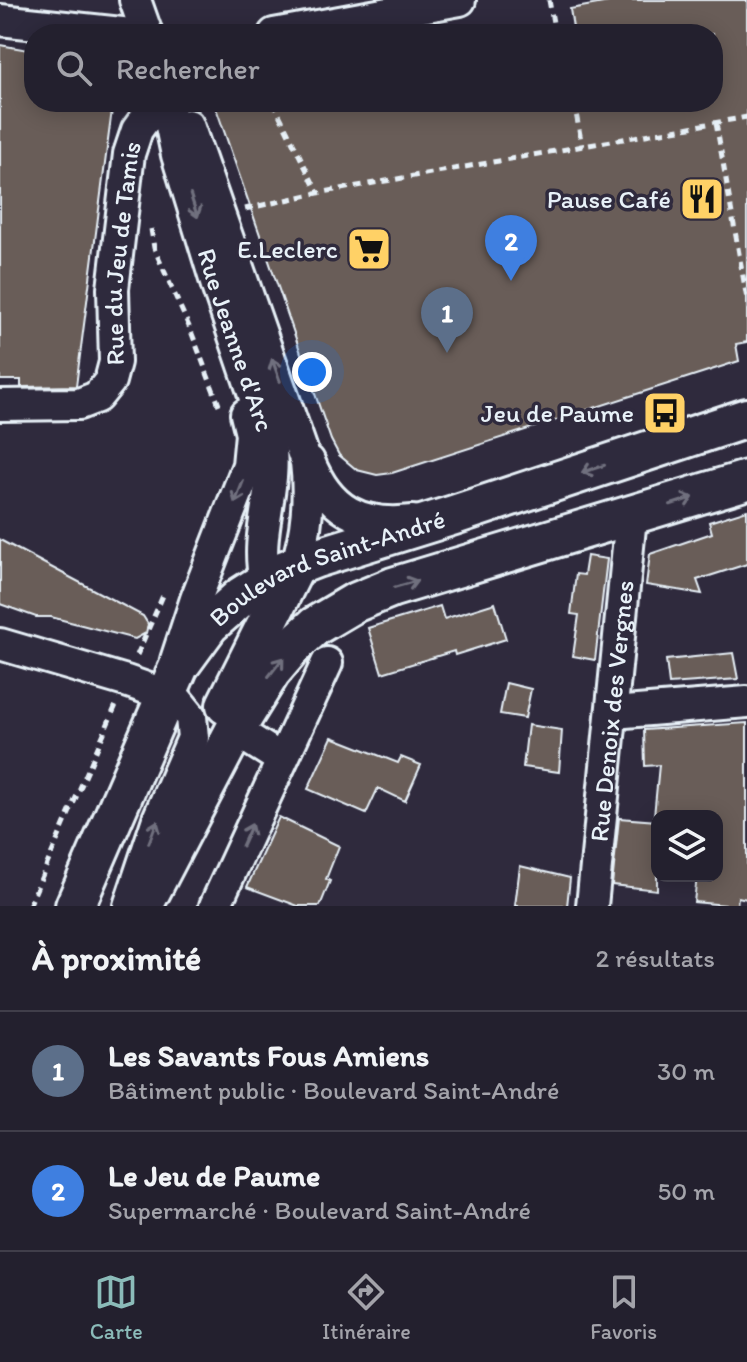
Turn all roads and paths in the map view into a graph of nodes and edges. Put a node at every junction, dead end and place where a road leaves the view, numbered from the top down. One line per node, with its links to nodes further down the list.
1 (135, 0): 6 (street)
2 (460, 0): 7 (street)
3 (549, 0): 8 (path)
4 (0, 20): 5 (street)
5 (38, 24)
6 (143, 24)
7 (329, 24)
8 (553, 24)
9 (154, 112): 22 (street, Rue du Jeu de Tamis)
10 (171, 112): 21 (street, Rue Jeanne d'Arc, one-way to 21)
11 (178, 112): 25 (street, Rue Jeanne d'Arc, one-way to 11)
12 (278, 112): 17 (path)
13 (576, 112): 16 (path)
14 (747, 117): 15 (path)
15 (716, 123): 16 (path); 20 (path)
16 (582, 146): 17 (path)
17 (318, 193): 18 (path)
18 (272, 203)
19 (152, 216): 23 (path)
20 (747, 299)
21 (224, 306): 30 (street, Rue Jeanne d'Arc); 35 (street, one-way to 35)
22 (0, 405)
23 (221, 412)
24 (747, 418): 27 (main road, Boulevard Saint-André, one-way to 27)
25 (302, 443): 27 (street); 30 (street, Rue Jeanne d'Arc)
26 (747, 480): 28 (main road, Boulevard Saint-André, one-way to 26)
27 (454, 515): 30 (main road, Boulevard Saint-André)
28 (631, 517): 31 (main road, Boulevard Saint-André, one-way to 28); 37 (street, Rue Denoix des Vergnes)
29 (170, 580): 34 (path)
30 (280, 583): 31 (main road); 35 (main road, Boulevard Saint-André); 40 (main road)
31 (334, 614): 38 (main road, Boulevard Saint-André, one-way to 31)
32 (0, 644): 34 (street)
33 (327, 663): 39 (street)
34 (126, 681): 35 (street); 41 (path)
35 (166, 695): 42 (main road, Boulevard Saint-André); 43 (street, one-way to 35)
36 (747, 702): 37 (street)
37 (613, 713): 46 (street, Rue Denoix des Vergnes)
38 (235, 730): 39 (street); 40 (main road, Boulevard Saint-André)
39 (281, 759): 45 (street, one-way to 39)
40 (171, 849): 44 (main road, Boulevard Saint-André)
41 (29, 906)
42 (75, 906)
43 (129, 906)
44 (143, 906)
45 (215, 906)
46 (592, 906)

